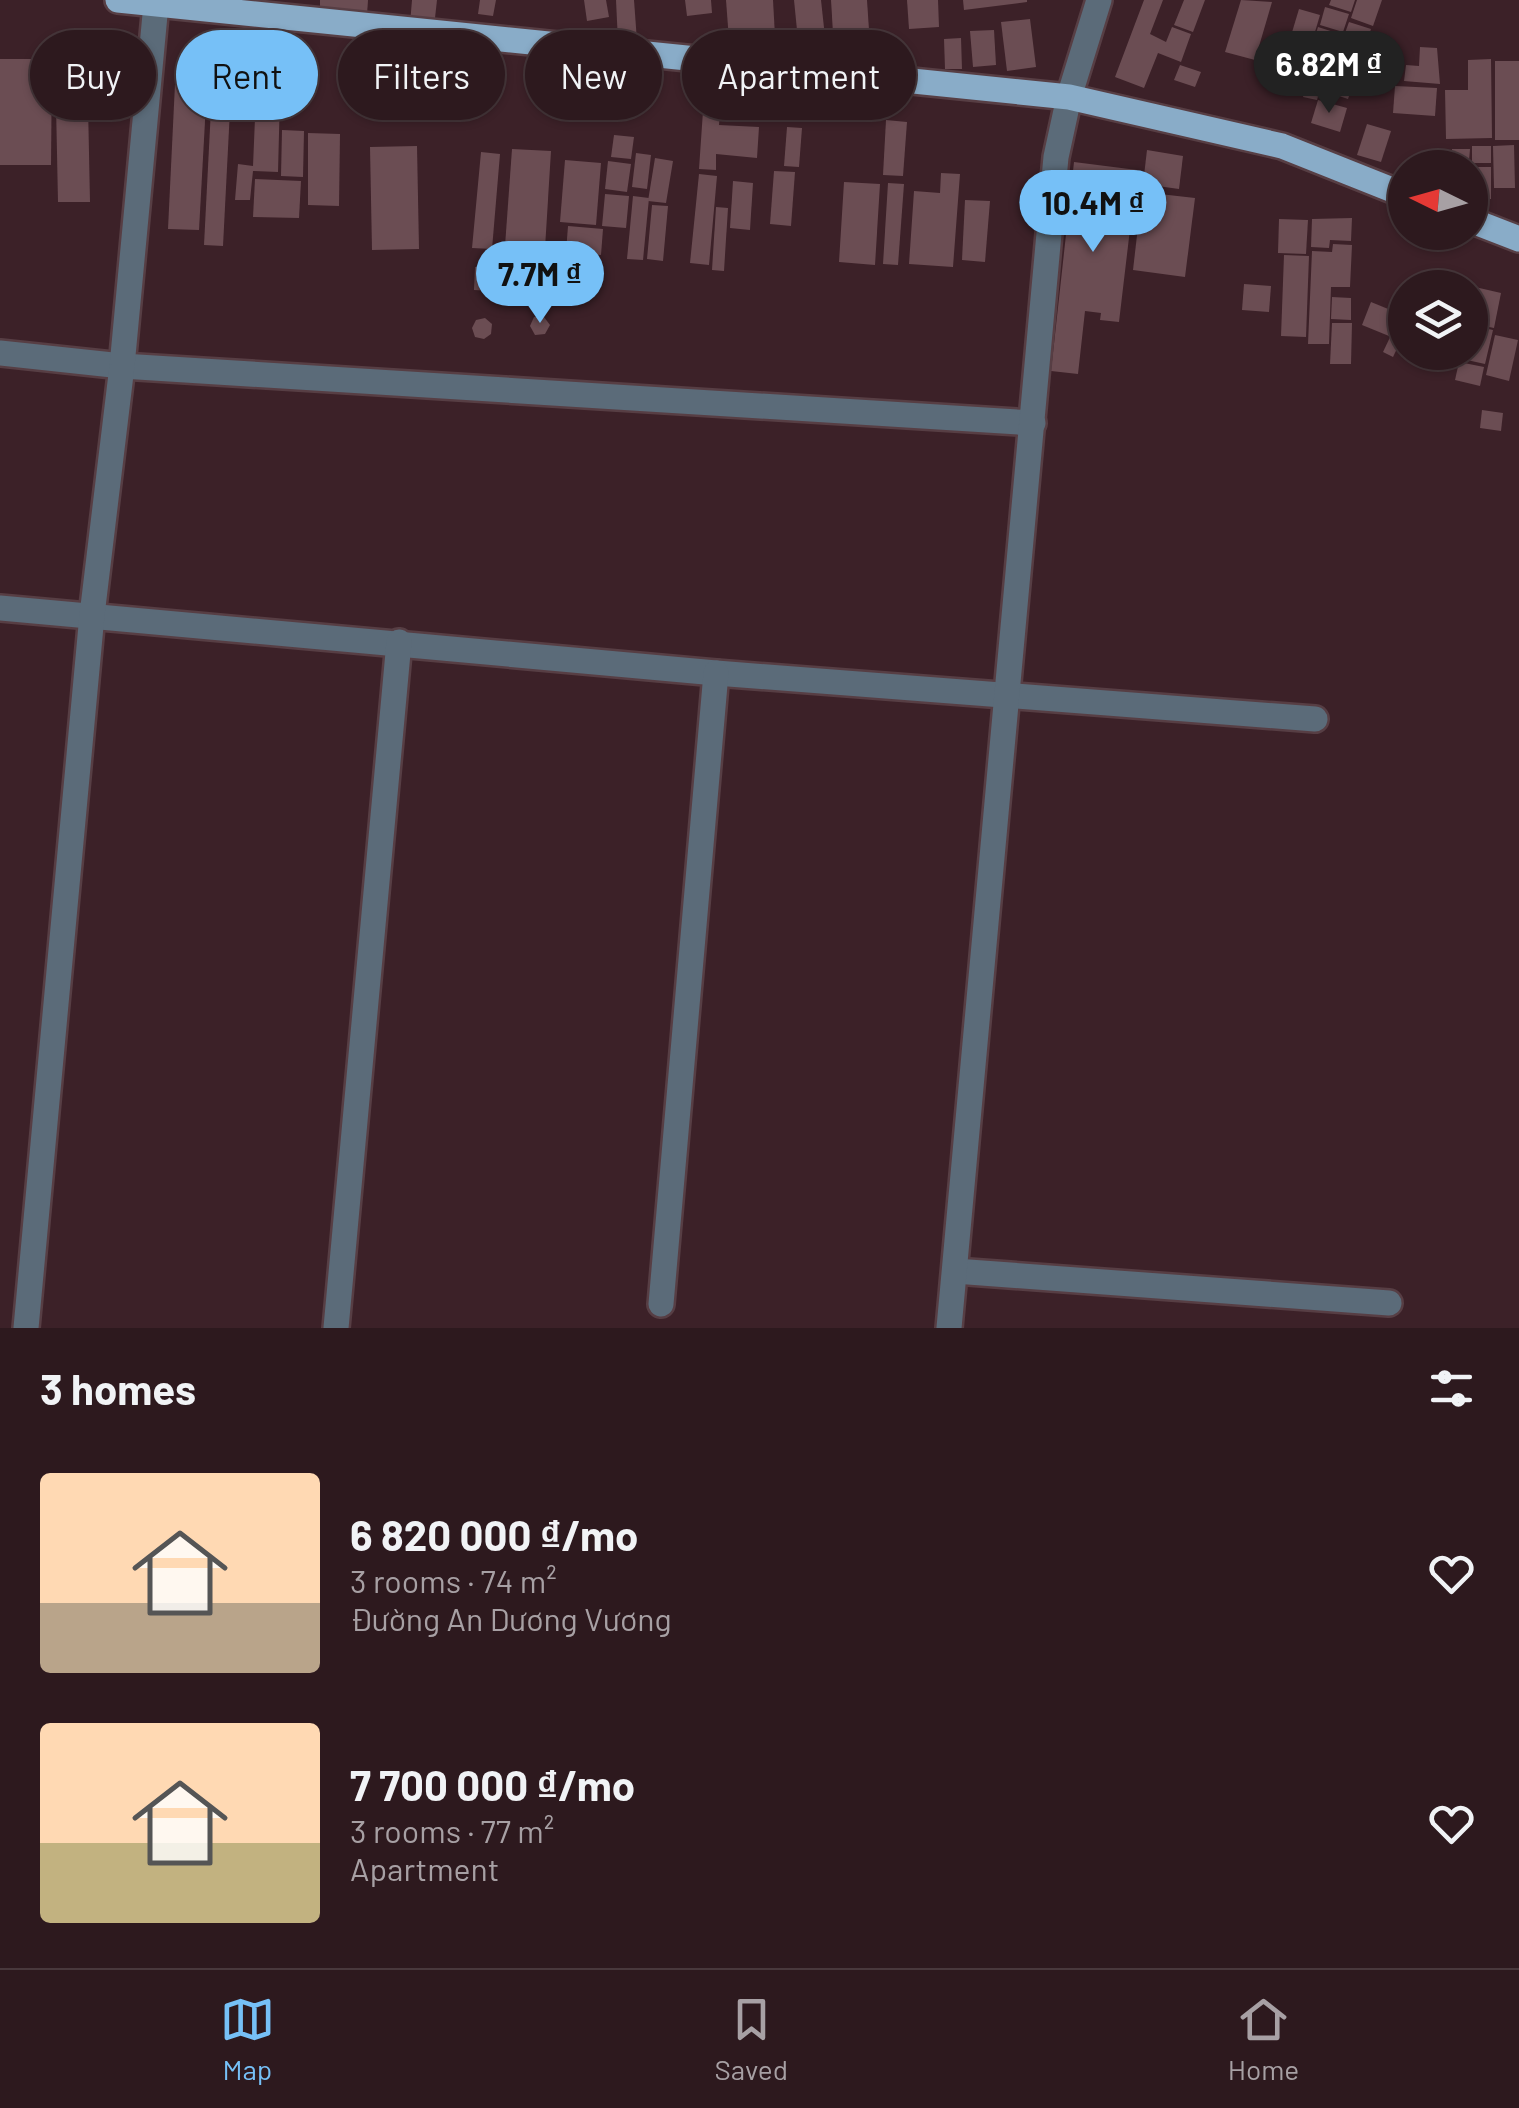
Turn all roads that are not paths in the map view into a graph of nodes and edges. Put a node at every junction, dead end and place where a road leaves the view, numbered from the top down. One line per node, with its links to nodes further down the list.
1 (118, 0): 3 (main road)
2 (1099, 0): 4 (street)
3 (156, 4): 4 (main road); 9 (street)
4 (1069, 97): 5 (main road); 10 (street)
5 (1388, 188)
6 (1488, 227): 7 (main road)
7 (1519, 239)
8 (0, 354): 9 (street)
9 (122, 366): 10 (street); 12 (street)
10 (1033, 423): 15 (street)
11 (0, 608): 12 (street)
12 (92, 615): 13 (street); 20 (street)
13 (399, 642): 14 (street); 21 (street)
14 (716, 673): 15 (street); 19 (street)
15 (1008, 694): 16 (street); 17 (street)
16 (1315, 720)
17 (954, 1271): 18 (street); 22 (street)
18 (1389, 1303)
19 (661, 1304)
20 (26, 1328)
21 (336, 1328)
22 (949, 1328)

